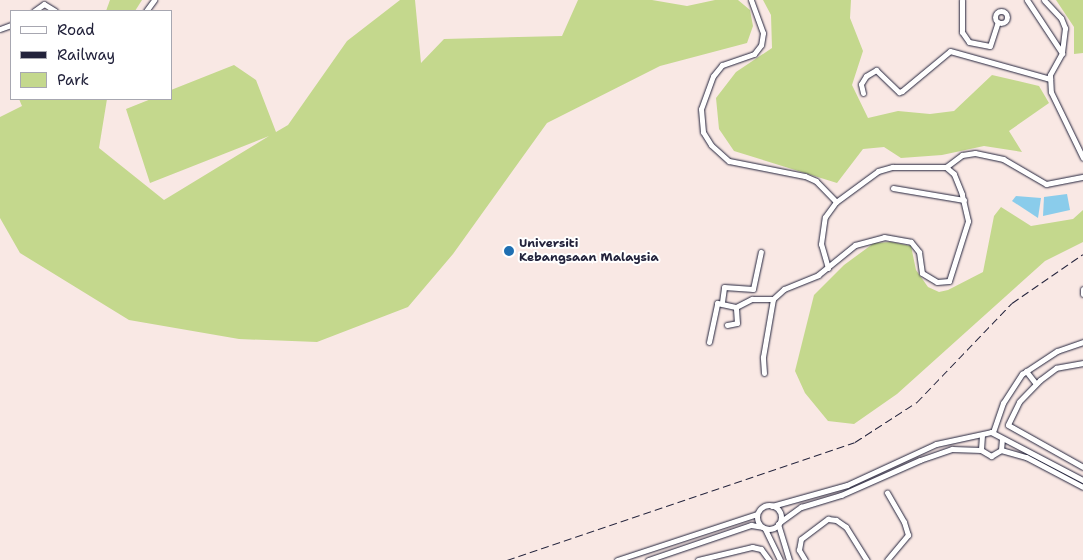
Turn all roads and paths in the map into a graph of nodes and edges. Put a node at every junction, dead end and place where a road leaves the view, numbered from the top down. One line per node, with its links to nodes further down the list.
1 (751, 0): 16 (street)
2 (962, 0): 7 (street)
3 (1027, 0): 8 (street)
4 (1044, 0): 8 (street)
5 (46, 2): 6 (street)
6 (35, 10)
7 (998, 22)
8 (1062, 53): 9 (street)
9 (1050, 79): 10 (street); 11 (street)
10 (863, 92)
11 (1083, 158)
12 (946, 167): 13 (street); 15 (street); 16 (street)
13 (1083, 177)
14 (894, 188): 15 (street)
15 (964, 200): 18 (street)
16 (836, 202): 18 (street)
17 (761, 252): 22 (street)
18 (828, 268): 21 (street)
19 (1083, 288): 20 (street)
20 (1083, 294)
21 (773, 299): 23 (street); 29 (street)
22 (722, 302): 23 (street); 25 (street)
23 (736, 307): 24 (street)
24 (726, 325)
25 (709, 342)
26 (1083, 342): 28 (street)
27 (1083, 363): 30 (street)
28 (1026, 372): 30 (street); 31 (street)
29 (764, 373)
30 (1036, 384): 36 (street)
31 (993, 432): 32 (street); 33 (street)
32 (982, 436): 34 (street); 42 (street)
33 (1002, 439): 35 (street); 37 (street)
34 (981, 450): 35 (street); 44 (street)
35 (1001, 450): 40 (street)
36 (1064, 457): 37 (street); 38 (street)
37 (1059, 466): 39 (street)
38 (1083, 467)
39 (1083, 480)
40 (1083, 487)
41 (887, 493): 55 (street)
42 (772, 506): 43 (street); 44 (street)
43 (757, 514): 45 (street); 47 (street)
44 (779, 523): 45 (street); 52 (street)
45 (763, 528): 48 (street); 51 (street)
46 (715, 557): 49 (street); 50 (street)
47 (617, 560)
48 (648, 560)
49 (698, 560)
50 (769, 560)
51 (780, 560)
52 (789, 560)
53 (805, 560): 54 (street)
54 (867, 560)
55 (887, 560)

